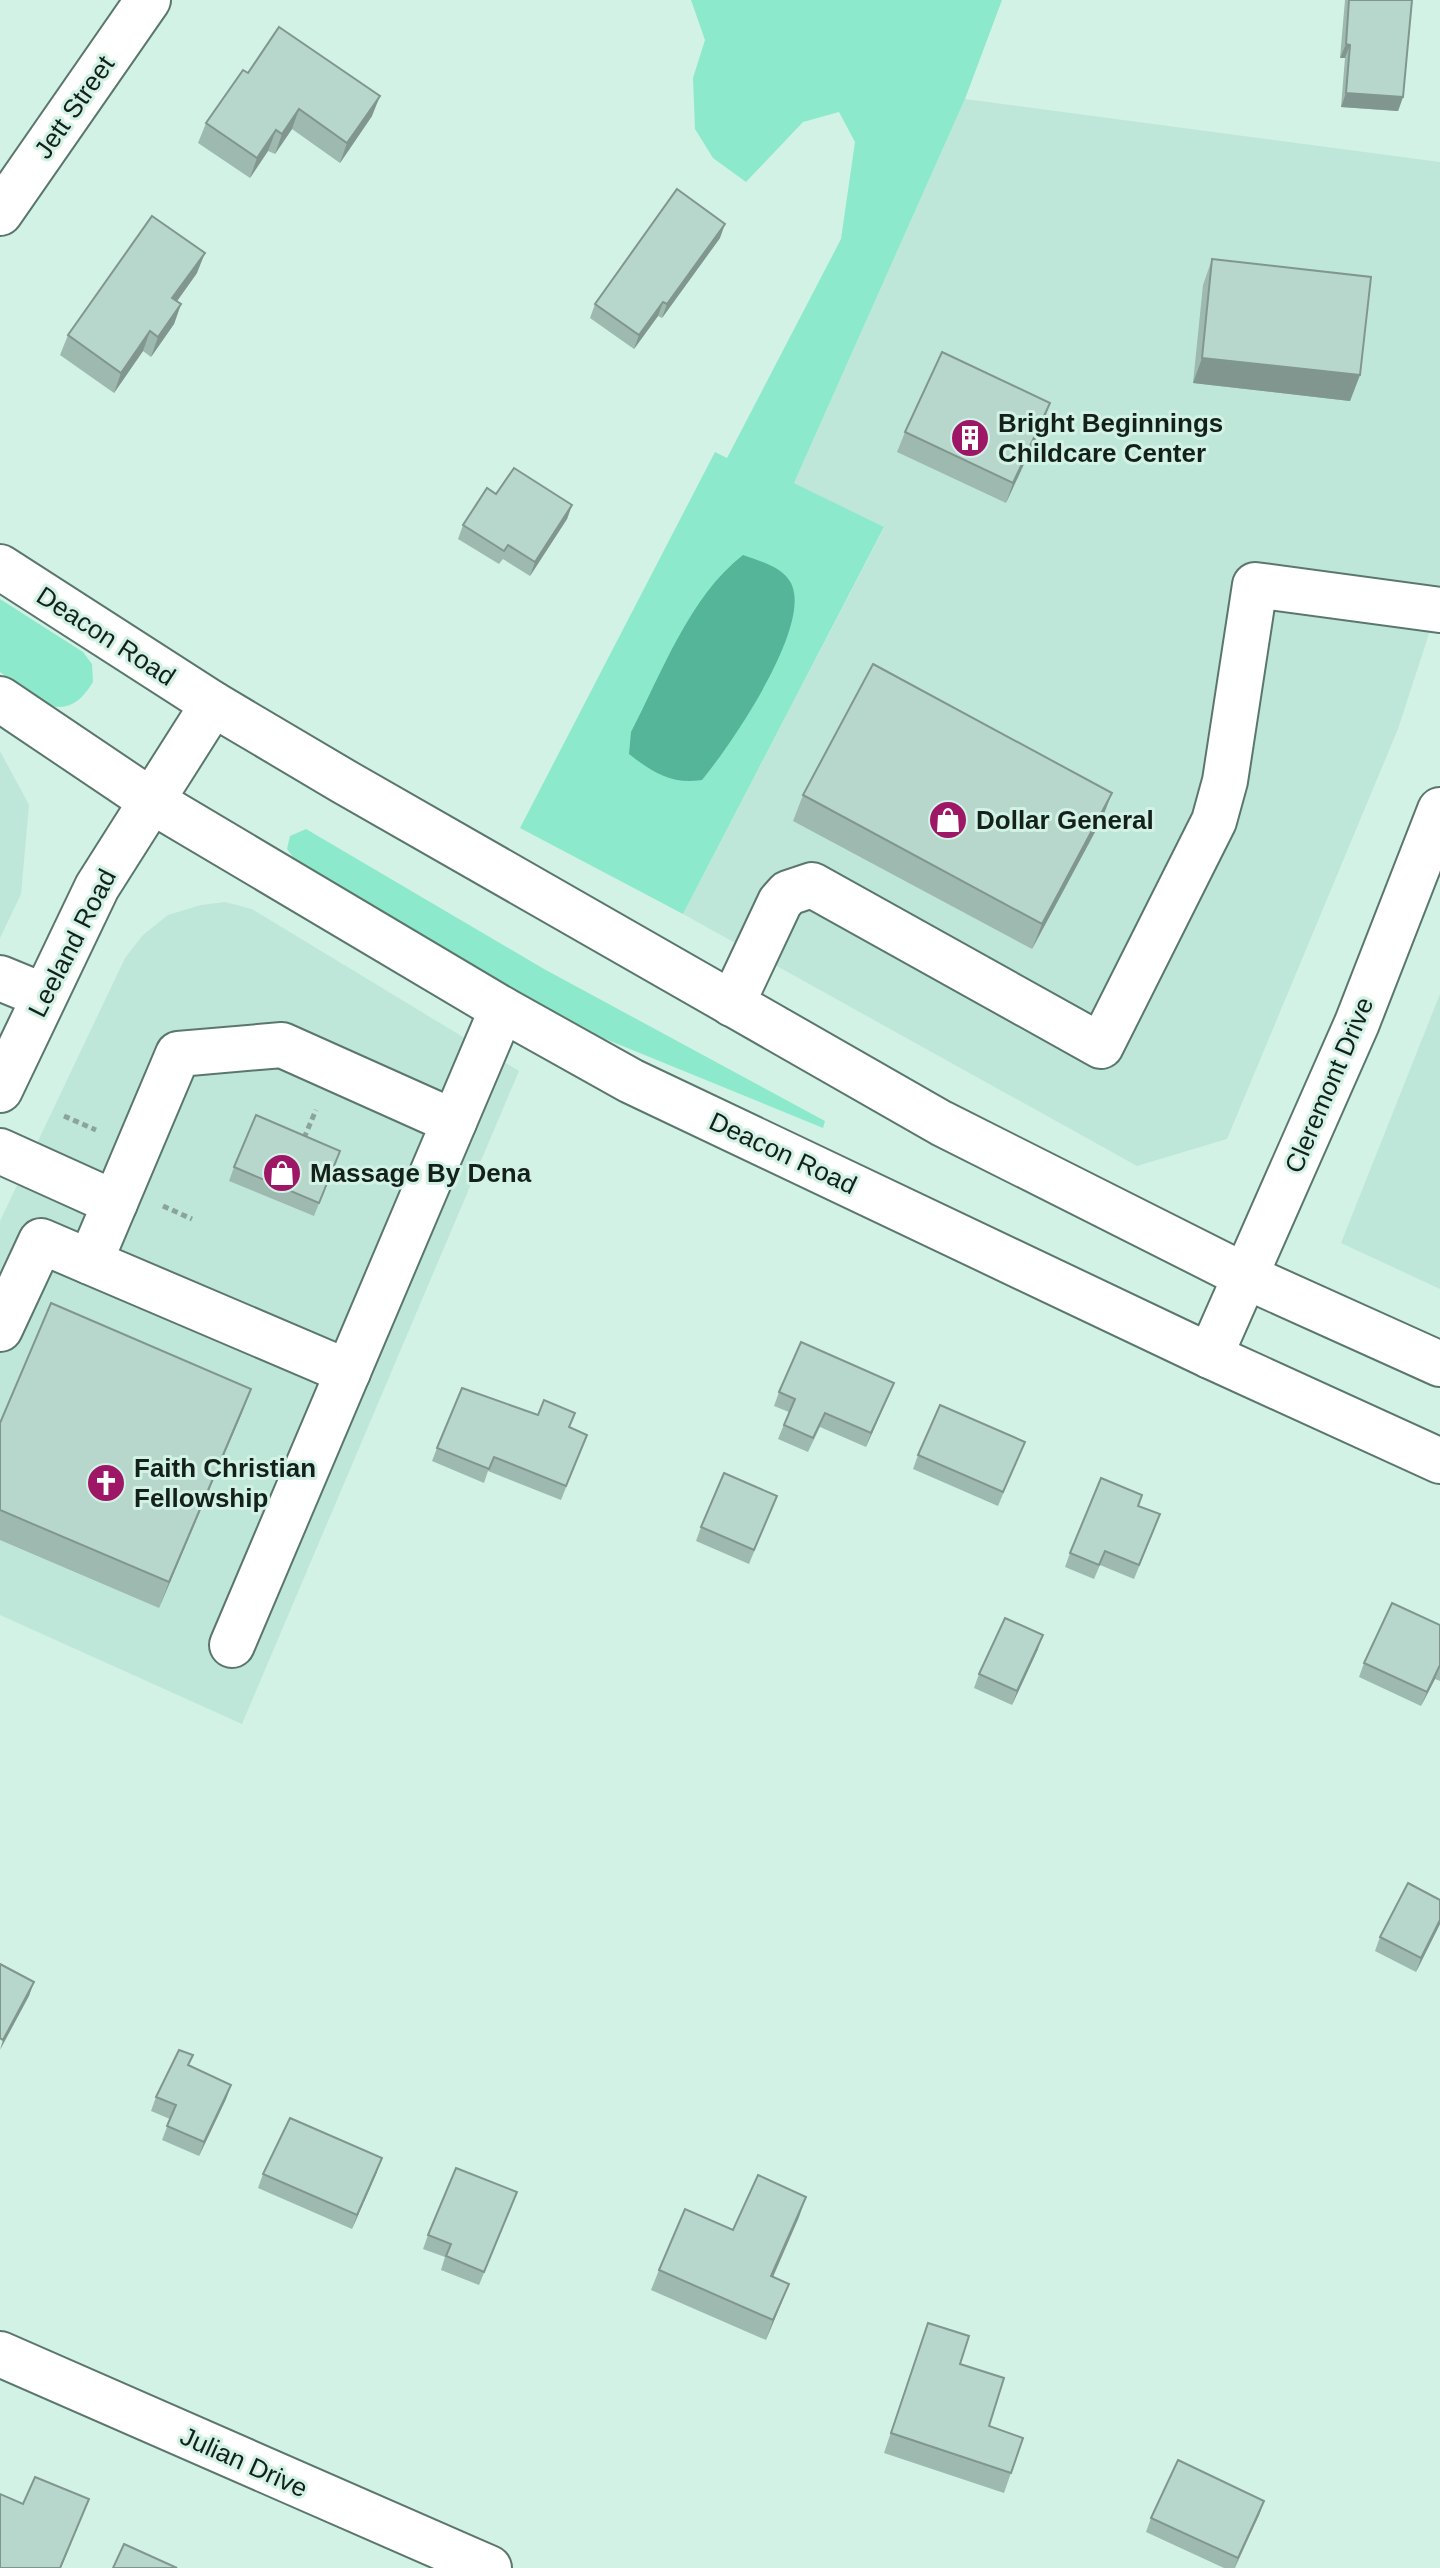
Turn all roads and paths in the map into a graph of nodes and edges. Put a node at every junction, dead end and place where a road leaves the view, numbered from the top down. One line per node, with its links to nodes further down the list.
1 (148, 0): 2 (main road, Jett Street)
2 (0, 213)
3 (0, 567): 6 (main road, Deacon Road)
4 (1440, 610): 11 (main road)
5 (0, 699): 7 (main road, Deacon Road)
6 (213, 704): 7 (main road); 11 (main road, Deacon Road)
7 (150, 800): 10 (main road, Leeland Road); 12 (main road, Deacon Road)
8 (1440, 810): 18 (main road, Cleremont Drive)
9 (0, 978): 10 (main road)
10 (44, 996): 13 (main road, Leeland Road)
11 (732, 1004): 18 (main road, Deacon Road)
12 (502, 1009): 14 (main road); 20 (main road, Deacon Road)
13 (0, 1090)
14 (454, 1122): 16 (main road); 22 (main road)
15 (0, 1151): 16 (main road)
16 (115, 1203): 17 (main road)
17 (90, 1262): 19 (main road); 22 (main road)
18 (1247, 1277): 20 (main road, Cleremont Drive); 21 (main road, Deacon Road)
19 (0, 1329)
20 (1210, 1356): 23 (main road, Deacon Road)
21 (1440, 1364)
22 (348, 1372): 24 (main road)
23 (1440, 1461)
24 (232, 1645)
25 (0, 2354): 26 (main road, Julian Drive)
26 (489, 2568)

